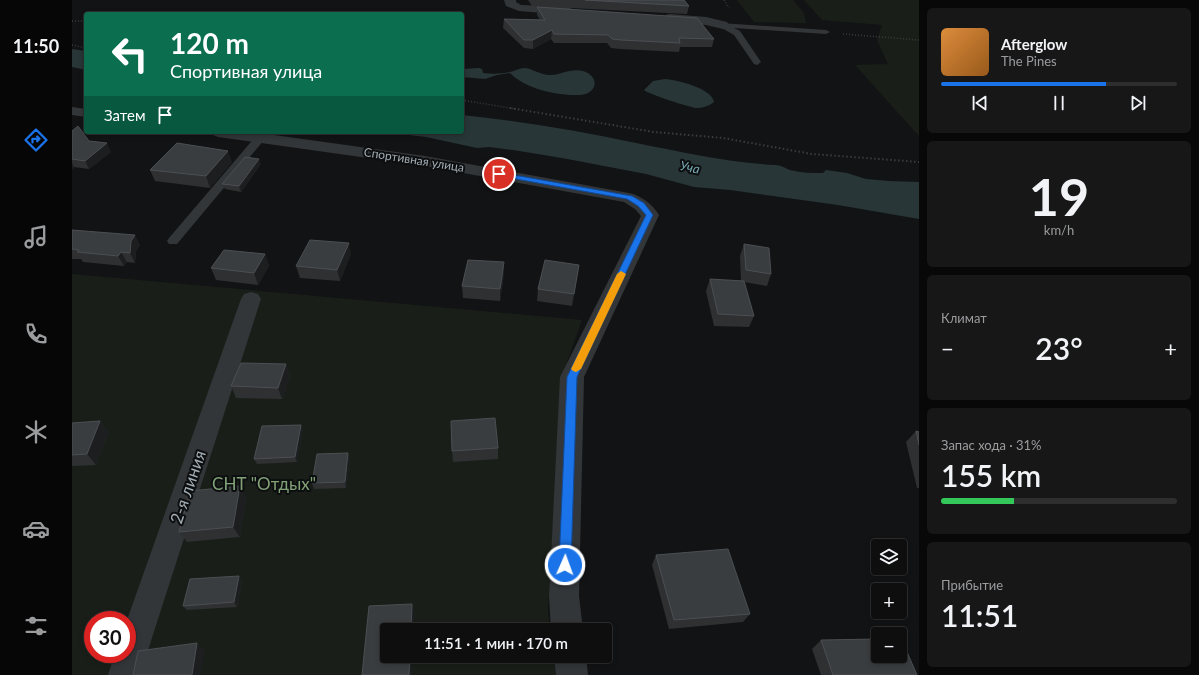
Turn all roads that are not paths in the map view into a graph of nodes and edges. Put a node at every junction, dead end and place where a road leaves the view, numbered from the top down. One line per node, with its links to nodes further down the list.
1 (510, 0): 2 (street)
2 (582, 12)
3 (661, 17): 4 (street)
4 (724, 25): 5 (lane); 6 (lane)
5 (826, 32)
6 (757, 62)
7 (72, 111): 8 (street)
8 (84, 113)
9 (232, 134): 10 (street, Спортивная улица)
10 (260, 138): 11 (lane); 13 (street, Спортивная улица)
11 (173, 241)
12 (251, 299): 15 (street, 2-я линия)
13 (566, 623)
14 (571, 663): 16 (street)
15 (124, 675)
16 (572, 675)

